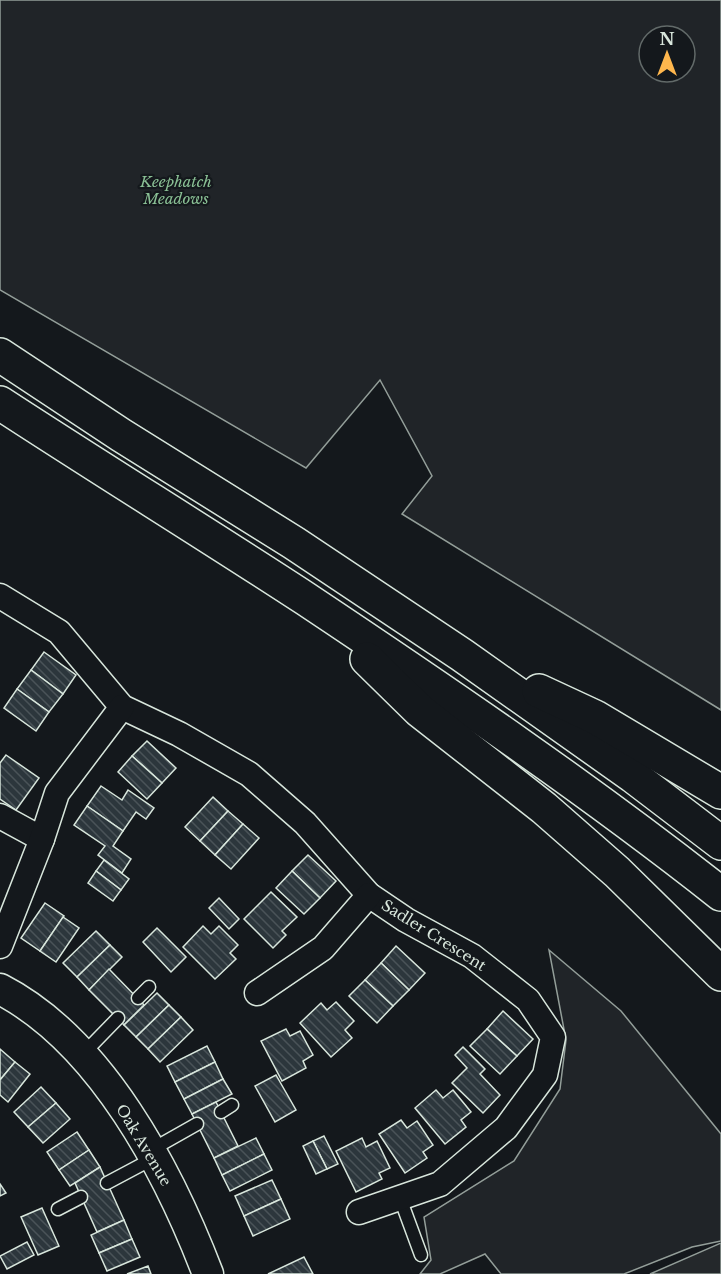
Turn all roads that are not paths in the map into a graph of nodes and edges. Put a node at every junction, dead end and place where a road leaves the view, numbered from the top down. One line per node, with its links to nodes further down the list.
1 (0, 355): 5 (highway)
2 (0, 403): 4 (highway)
3 (0, 596): 6 (street, Sadler Crescent)
4 (305, 599): 11 (highway); 14 (highway)
5 (462, 655): 7 (highway); 10 (highway)
6 (122, 707): 9 (street); 12 (street, Sadler Crescent)
7 (721, 792)
8 (0, 816): 9 (street)
9 (42, 839): 13 (street)
10 (721, 843)
11 (721, 894)
12 (369, 895): 17 (street, Sadler Crescent); 27 (street, Sadler Crescent)
13 (0, 946)
14 (721, 975)
15 (149, 987): 18 (lane)
16 (1, 992): 20 (street, Oak Avenue)
17 (257, 993)
18 (138, 998)
19 (118, 1018): 20 (lane)
20 (81, 1055): 24 (street, Oak Avenue)
21 (232, 1105): 22 (lane)
22 (221, 1112)
23 (197, 1124): 24 (lane)
24 (152, 1154): 25 (lane); 31 (street, Oak Avenue)
25 (107, 1183)
26 (81, 1197): 28 (lane)
27 (400, 1198): 29 (street, Sadler Crescent); 30 (lane)
28 (58, 1209)
29 (358, 1212)
30 (421, 1254)
31 (208, 1274)

